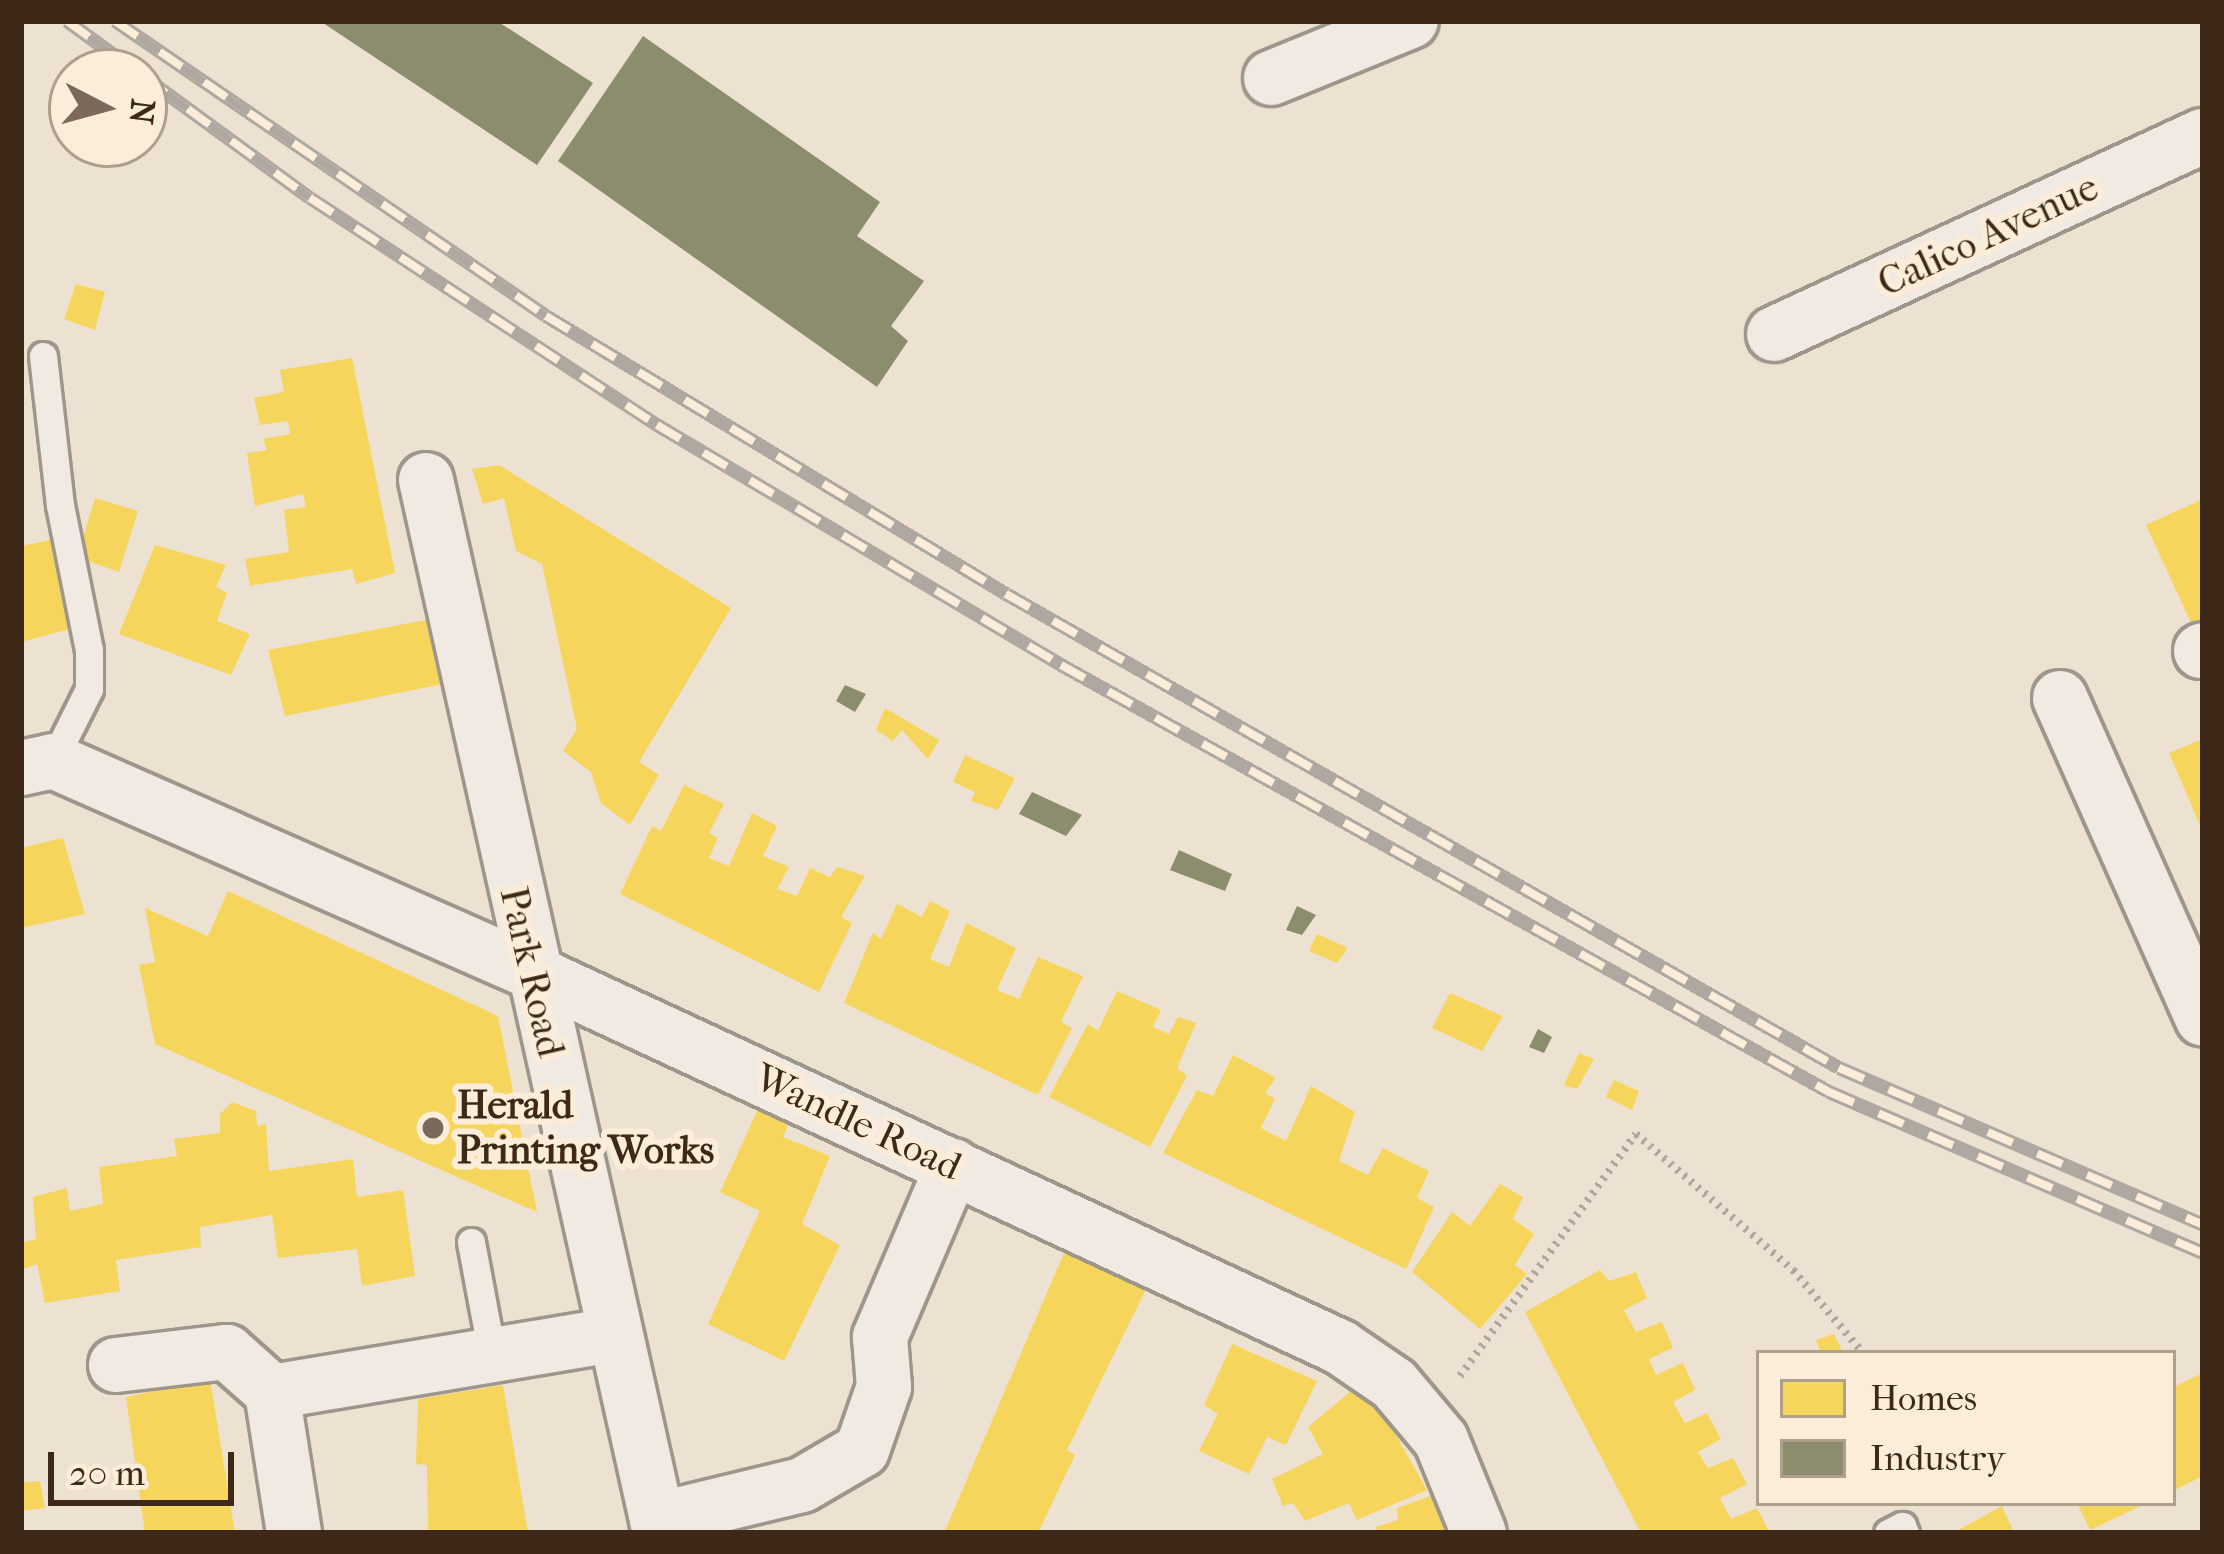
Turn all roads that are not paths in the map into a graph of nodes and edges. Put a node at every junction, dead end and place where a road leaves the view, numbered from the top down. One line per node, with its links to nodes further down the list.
1 (1411, 21): 2 (street)
2 (1271, 78)
3 (2203, 136): 4 (street, Calico Avenue)
4 (1774, 334)
5 (43, 356): 8 (lane)
6 (426, 480): 9 (street, Park Road)
7 (2060, 698): 10 (street)
8 (37, 764): 9 (street, Wandle Road)
9 (532, 972): 11 (street, Wandle Road); 13 (street, Park Road)
10 (2203, 1019)
11 (953, 1166): 17 (street); 19 (street, Wandle Road)
12 (471, 1242): 14 (lane)
13 (612, 1335): 14 (street); 17 (street, Park Road)
14 (493, 1359): 16 (street)
15 (116, 1365): 16 (street)
16 (272, 1392): 18 (street)
17 (659, 1527)
18 (294, 1533)
19 (1479, 1533)
20 (1888, 1533): 21 (lane)
21 (1905, 1533)

